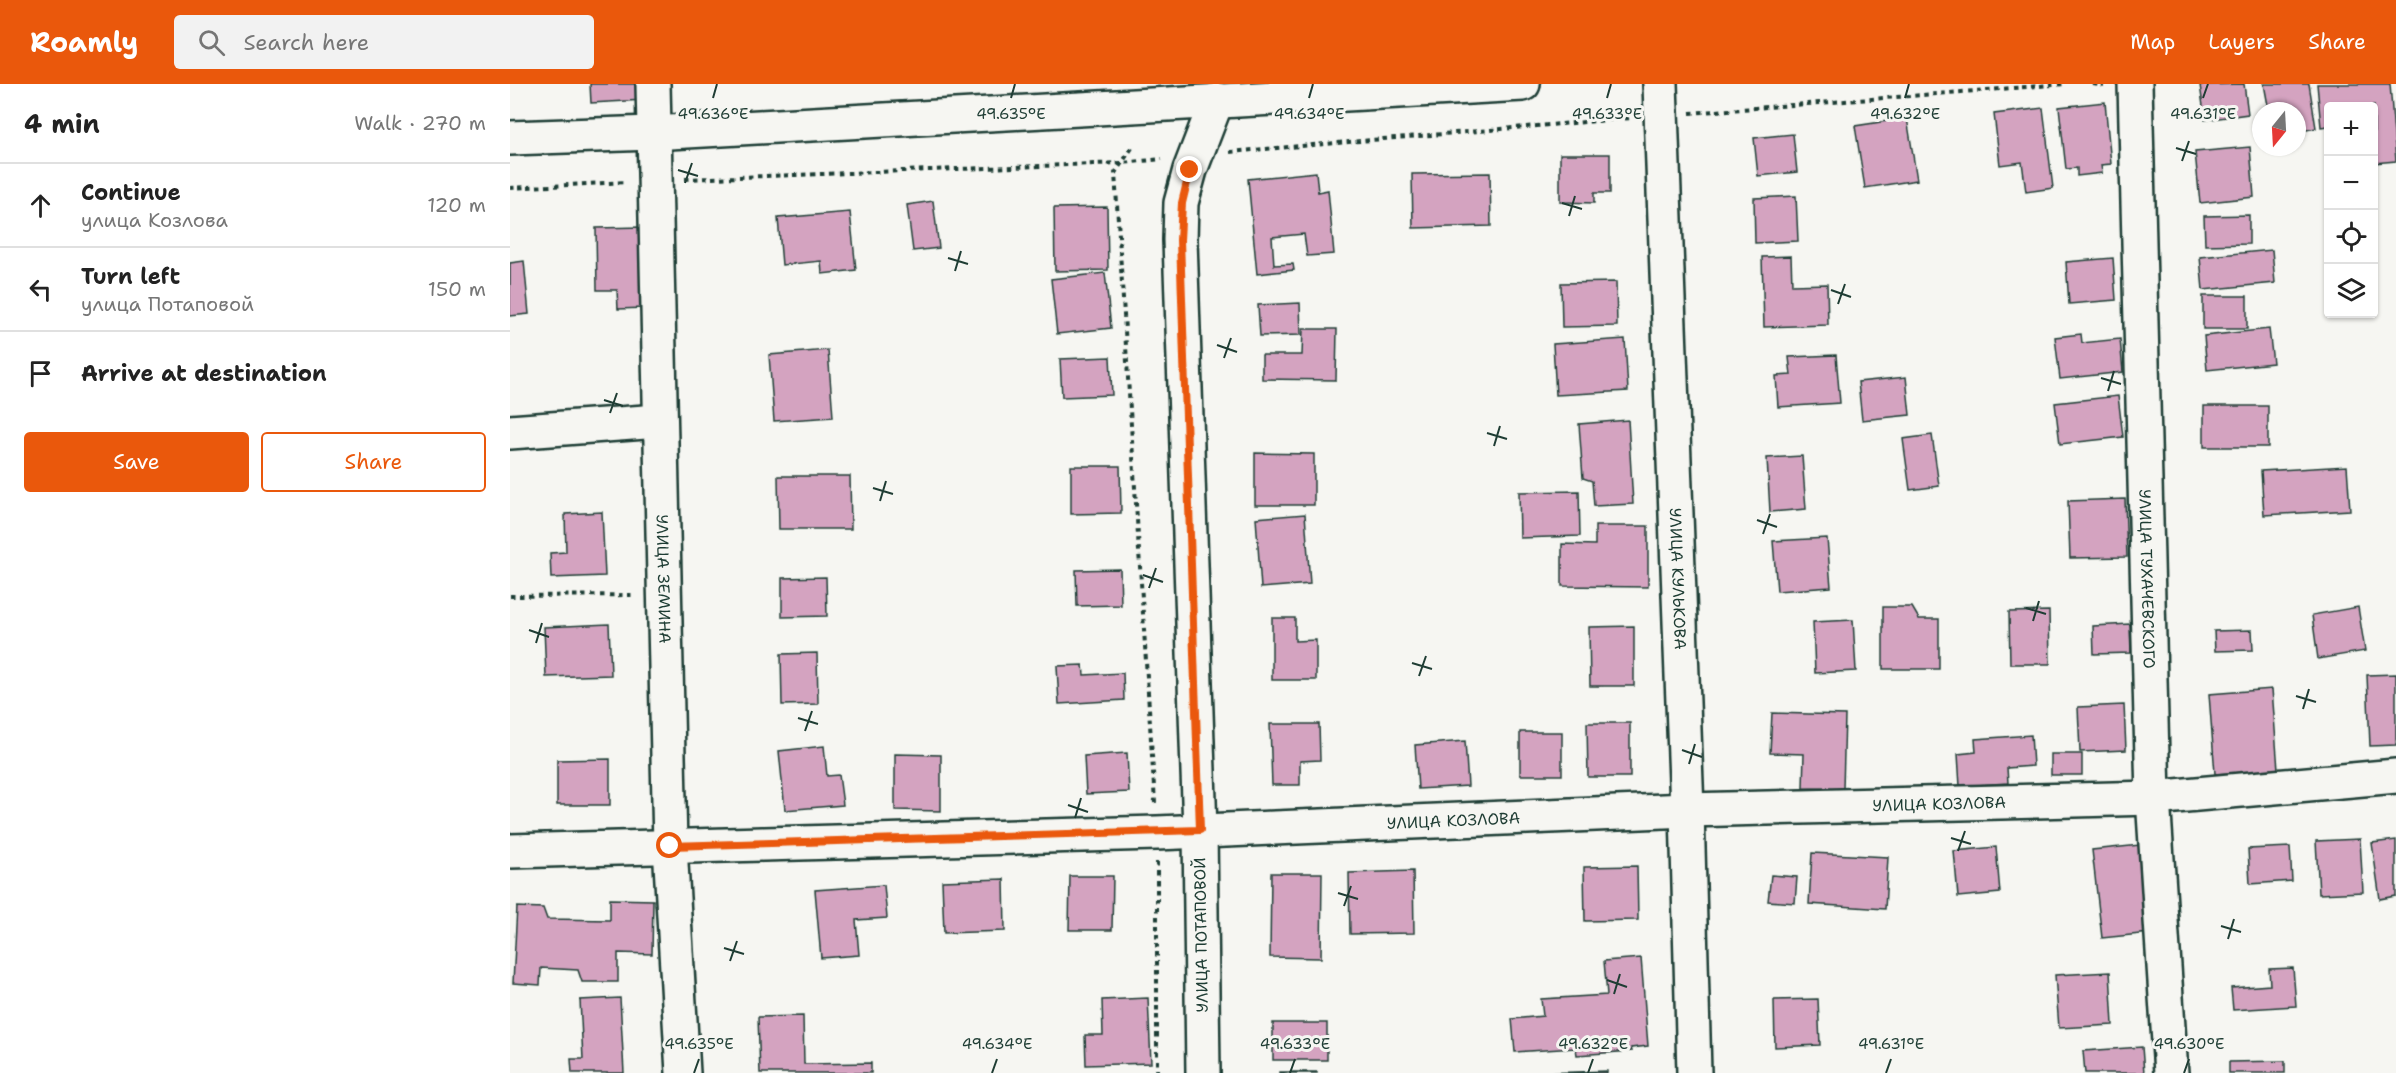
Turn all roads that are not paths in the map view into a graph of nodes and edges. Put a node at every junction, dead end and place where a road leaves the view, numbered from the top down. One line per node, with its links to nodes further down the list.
1 (653, 84): 6 (street, УЛИЦА ЗЕМИНА)
2 (1523, 84): 4 (street)
3 (2135, 84): 11 (street, УЛИЦА ТУХАЧЕВСКОГО)
4 (1219, 92): 6 (street); 13 (street, УЛИЦА ПОТАПОВОЙ)
5 (1660, 100): 12 (street, УЛИЦА КУЛЬКОВА)
6 (652, 133): 7 (street); 8 (street, УЛИЦА ЗЕМИНА)
7 (510, 138)
8 (659, 420): 9 (street); 14 (street, УЛИЦА ЗЕМИНА)
9 (510, 432)
10 (2396, 776): 11 (street, УЛИЦА КОЗЛОВА)
11 (2153, 798): 12 (street, УЛИЦА КОЗЛОВА); 19 (street, УЛИЦА ТУХАЧЕВСКОГО)
12 (1687, 810): 13 (street, УЛИЦА КОЗЛОВА); 18 (street, УЛИЦА КУЛЬКОВА)
13 (1200, 830): 14 (street, УЛИЦА КОЗЛОВА); 17 (street, УЛИЦА ПОТАПОВОЙ)
14 (670, 846): 15 (street, УЛИЦА КОЗЛОВА); 16 (street, УЛИЦА ЗЕМИНА)
15 (510, 851)
16 (683, 1073)
17 (1203, 1073)
18 (1694, 1073)
19 (2171, 1073)

